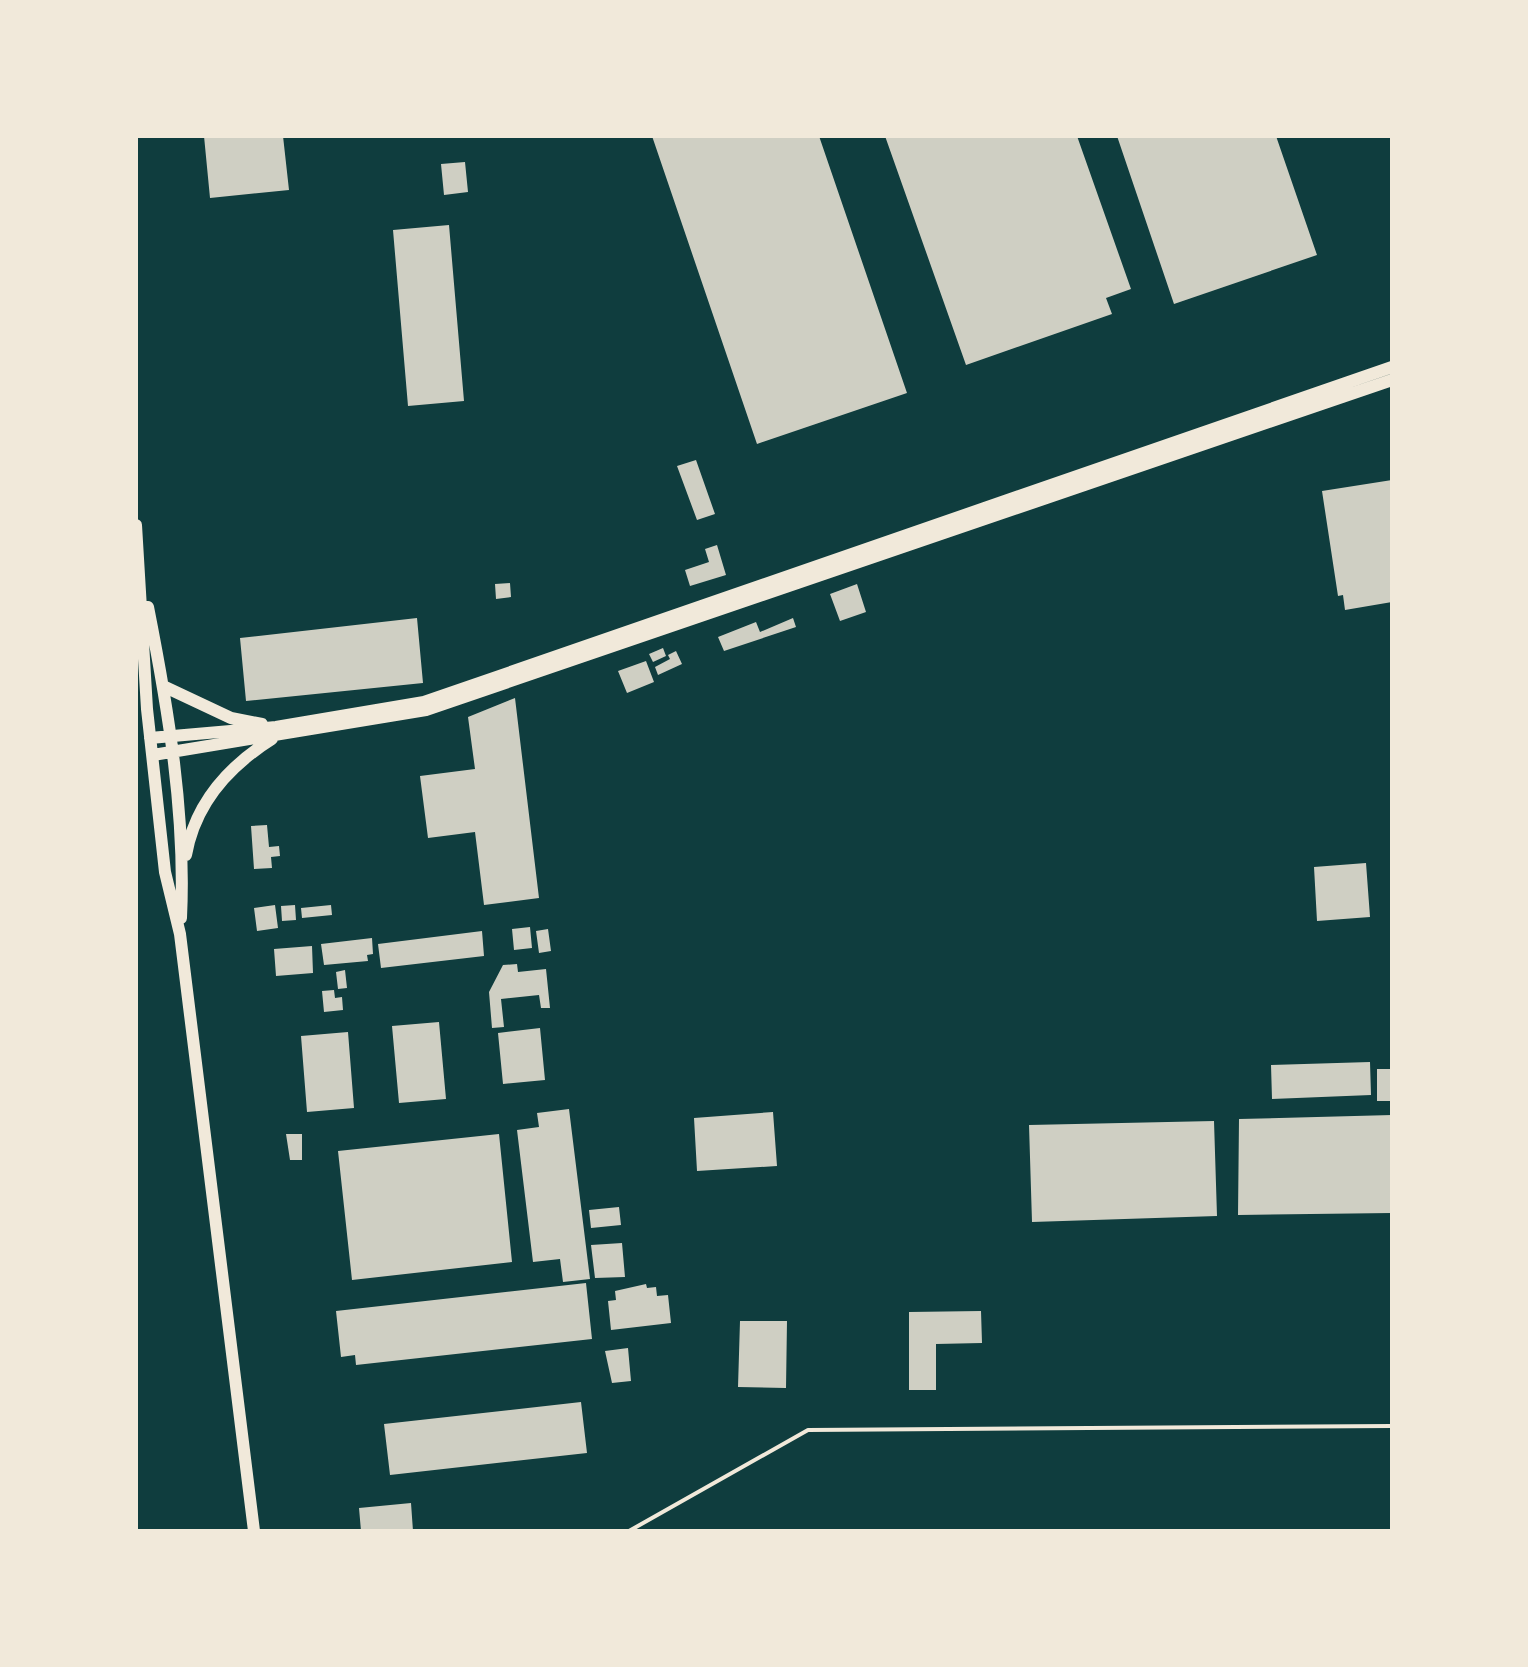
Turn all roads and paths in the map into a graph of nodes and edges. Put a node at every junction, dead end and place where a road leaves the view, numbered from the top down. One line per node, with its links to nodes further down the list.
1 (1392, 367): 6 (main road)
2 (1392, 380): 6 (main road)
3 (136, 525): 4 (main road)
4 (140, 568): 5 (main road); 8 (main road)
5 (163, 686): 6 (main road); 7 (main road)
6 (277, 731): 7 (main road); 9 (main road); 11 (main road)
7 (168, 736): 8 (main road); 9 (main road)
8 (150, 738): 10 (main road)
9 (171, 753): 10 (main road); 11 (main road)
10 (153, 755): 12 (main road)
11 (183, 870): 12 (main road)
12 (180, 934): 14 (main road)
13 (1392, 1426): 15 (lane)
14 (254, 1531)
15 (629, 1531)

